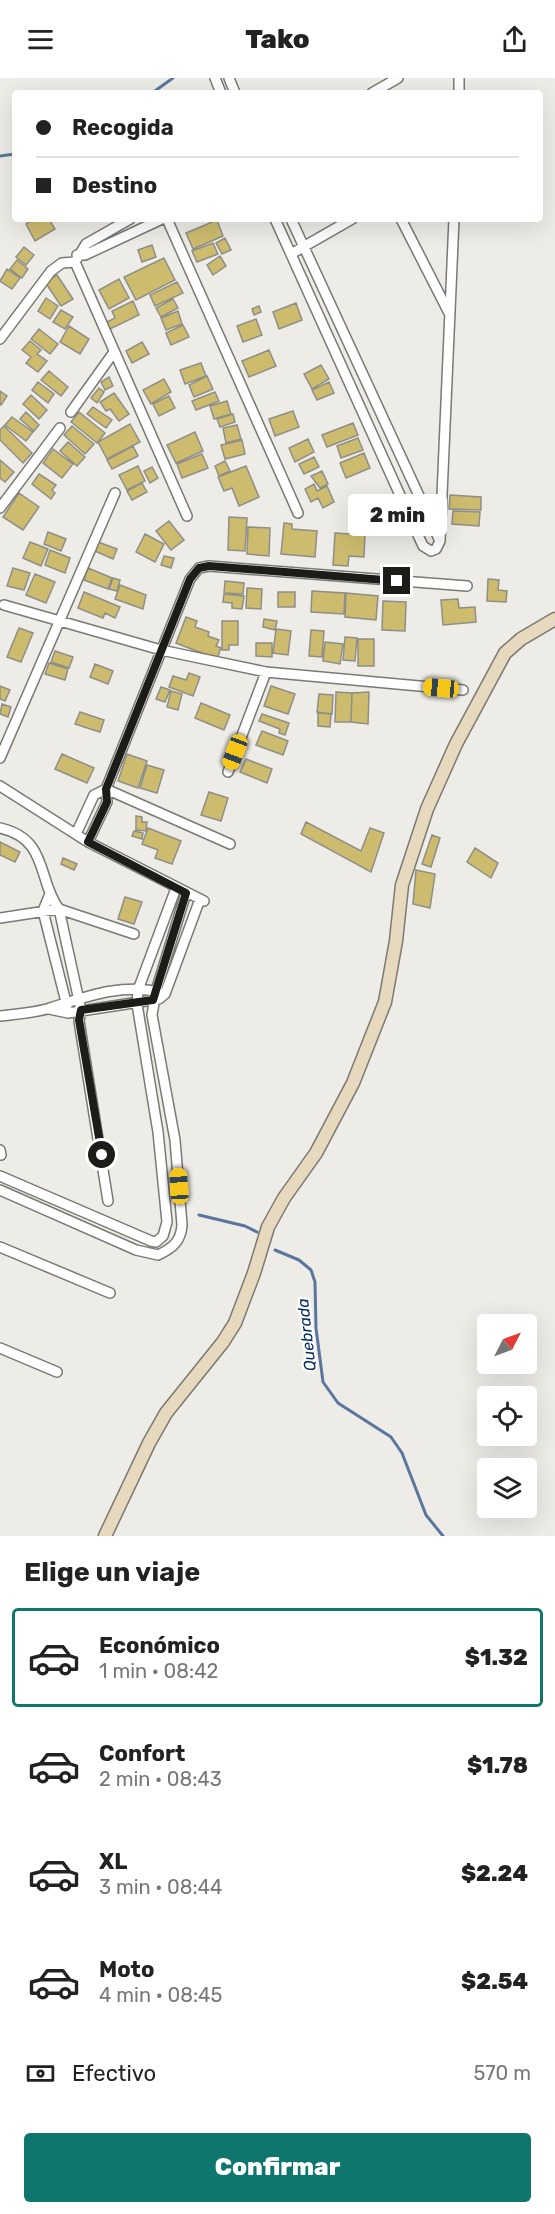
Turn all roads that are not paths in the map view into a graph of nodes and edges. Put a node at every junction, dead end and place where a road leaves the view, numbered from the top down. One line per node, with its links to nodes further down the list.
1 (398, 78): 2 (street)
2 (377, 90)
3 (125, 222): 13 (street)
4 (156, 222): 13 (street)
5 (168, 222): 21 (street)
6 (276, 222): 12 (street)
7 (292, 222): 11 (street)
8 (347, 222): 11 (street)
9 (403, 222): 14 (street)
10 (454, 222): 14 (street)
11 (304, 246): 12 (street); 23 (street)
12 (291, 255): 23 (street)
13 (76, 259): 15 (street); 16 (street)
14 (450, 314): 23 (street)
15 (0, 339)
16 (114, 352): 17 (street); 22 (street)
17 (71, 412)
18 (60, 428): 20 (street)
19 (115, 493): 27 (street)
20 (0, 508)
21 (298, 513)
22 (187, 516)
23 (440, 541)
24 (467, 586): 28 (street)
25 (4, 605): 27 (street)
26 (555, 619): 65 (main road)
27 (61, 622): 28 (street); 31 (street)
28 (160, 650): 29 (street); 34 (street)
29 (266, 672): 30 (street); 32 (street)
30 (463, 690)
31 (0, 758)
32 (228, 772)
33 (0, 786): 36 (street)
34 (106, 789): 36 (street); 37 (street); 38 (street)
35 (0, 828): 41 (street)
36 (76, 834): 37 (street)
37 (88, 842): 39 (street)
38 (230, 844)
39 (176, 888): 40 (street); 45 (street)
40 (186, 893): 47 (street); 48 (street)
41 (49, 896): 42 (street); 43 (street)
42 (59, 909): 43 (street); 46 (street); 51 (street)
43 (43, 911): 44 (street); 52 (street)
44 (0, 918)
45 (161, 932): 47 (street); 49 (street)
46 (134, 934)
47 (174, 937): 48 (street); 50 (street)
48 (186, 941): 50 (street)
49 (138, 990): 50 (street); 51 (street); 53 (street)
50 (158, 995): 53 (street); 59 (street)
51 (78, 998): 52 (street); 56 (street)
52 (66, 1001): 54 (street); 55 (street)
53 (137, 1004): 56 (street); 58 (street)
54 (49, 1009): 55 (street); 57 (street)
55 (68, 1013): 56 (street)
56 (80, 1015): 60 (street)
57 (0, 1017)
58 (0, 1176)
59 (0, 1190)
60 (108, 1201)
61 (0, 1247): 62 (street)
62 (110, 1293)
63 (0, 1348): 64 (street)
64 (57, 1372)
65 (105, 1536)

